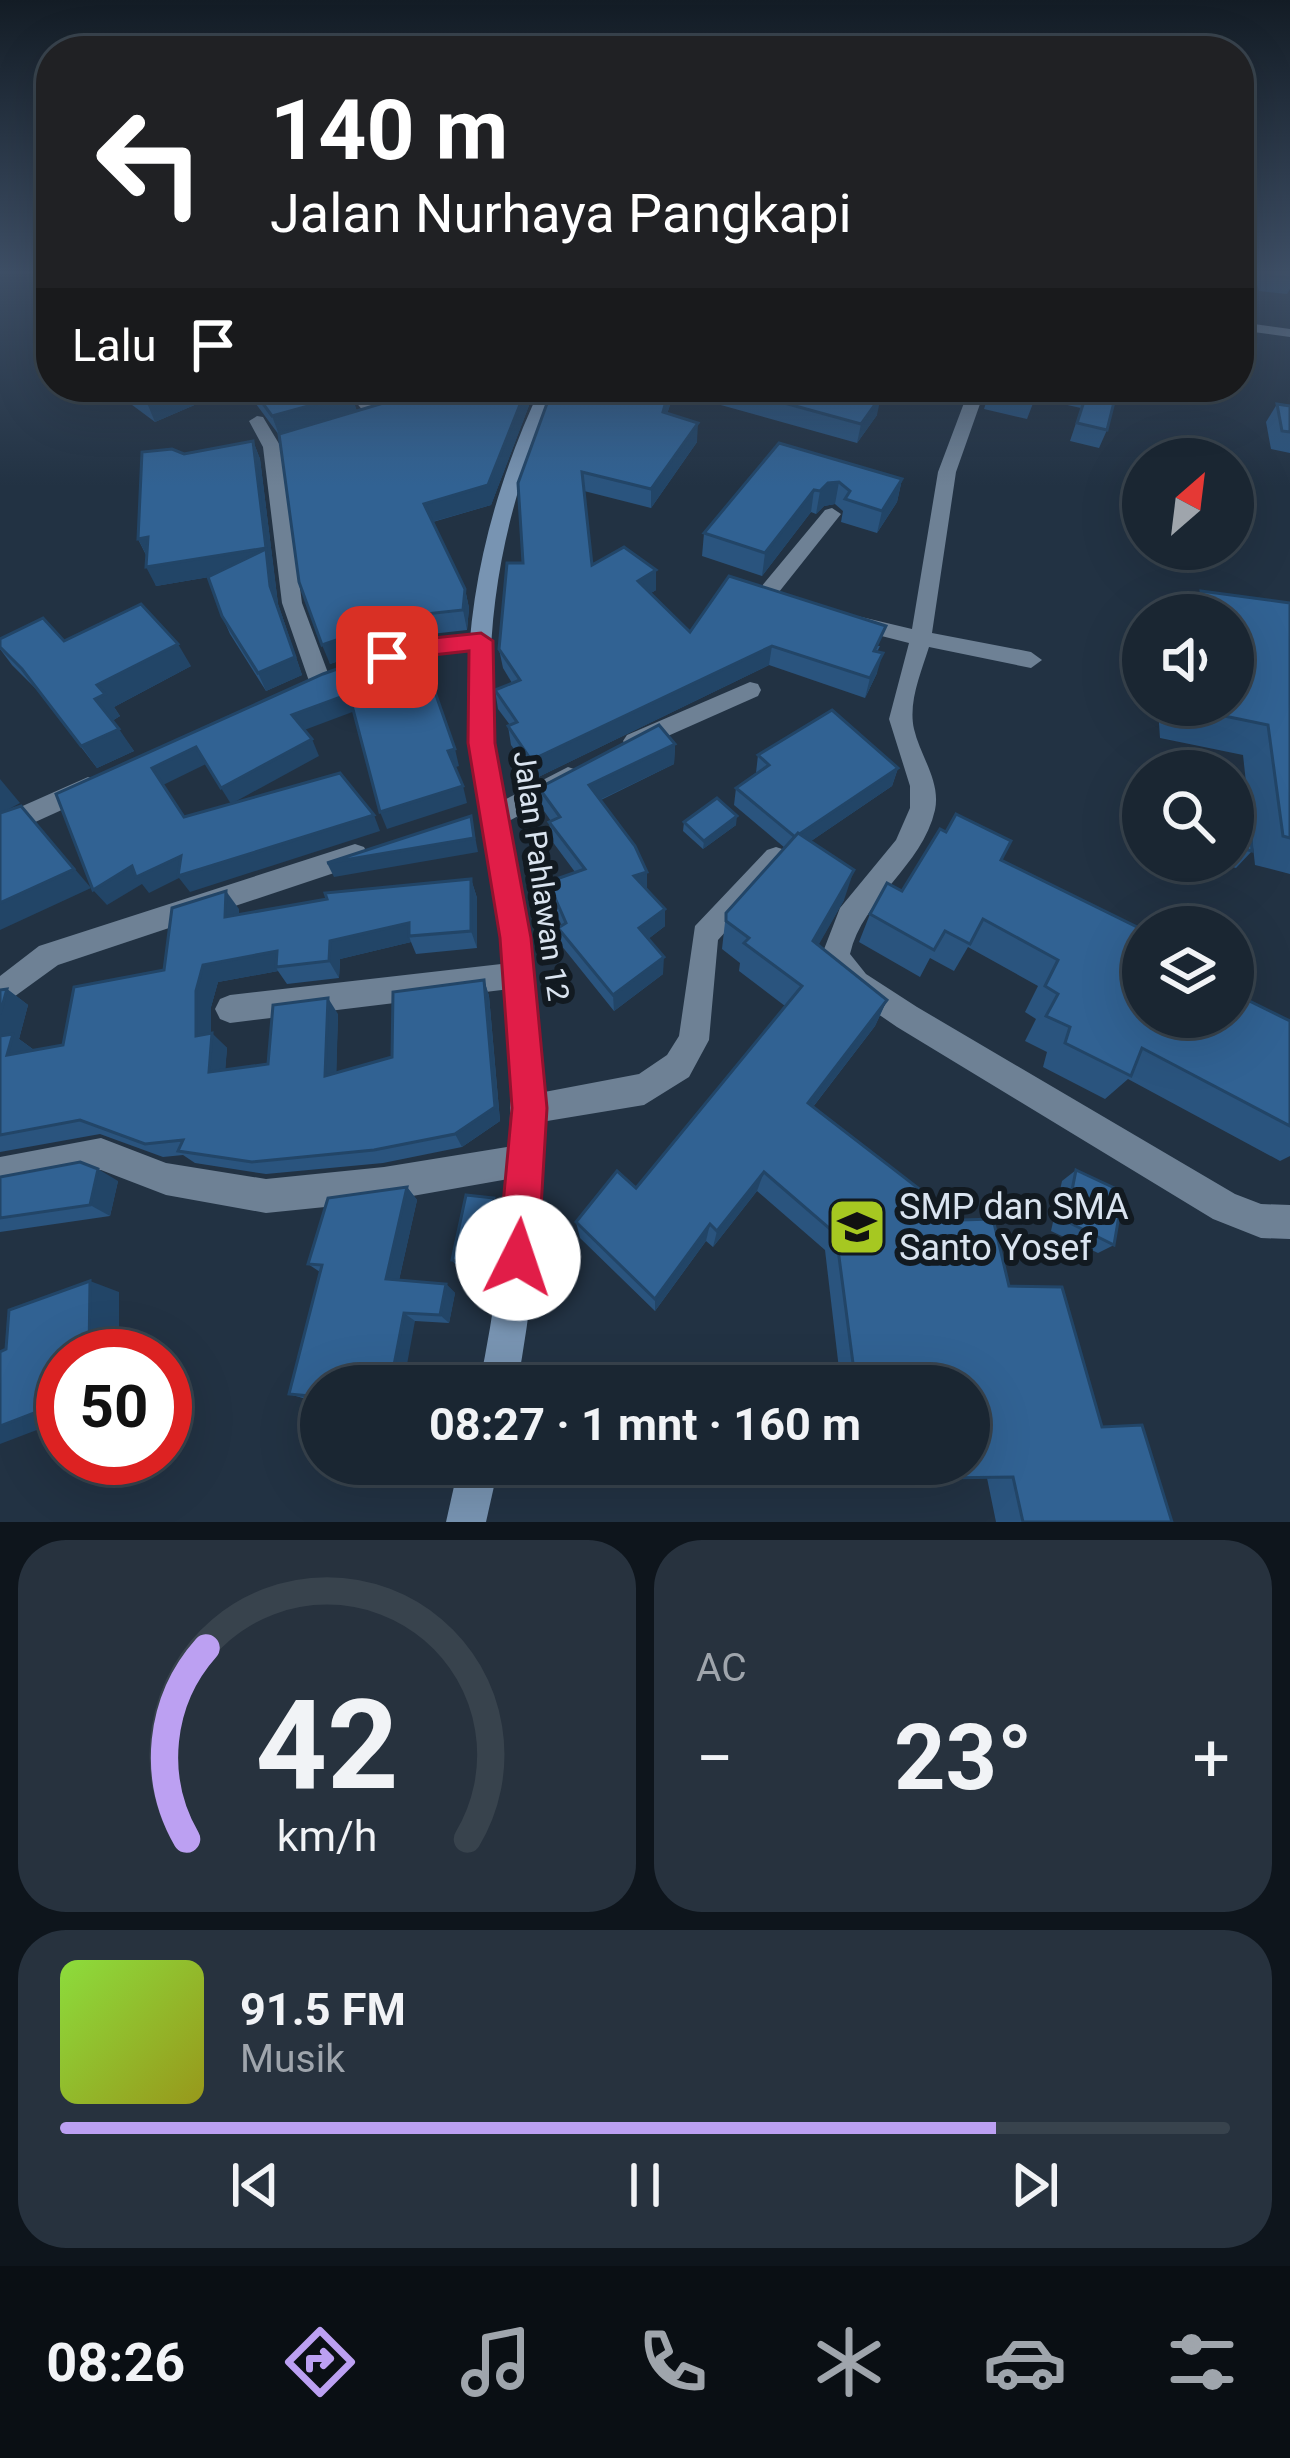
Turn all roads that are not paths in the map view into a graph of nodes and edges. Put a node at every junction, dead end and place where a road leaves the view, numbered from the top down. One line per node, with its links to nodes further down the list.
1 (363, 402): 5 (street)
2 (541, 402): 8 (main road, Jalan Pahlawan 12)
3 (973, 402): 7 (street)
4 (256, 422): 8 (street)
5 (347, 426)
6 (832, 514): 7 (street)
7 (921, 638): 9 (street); 22 (street)
8 (481, 641): 12 (main road, Jalan Pahlawan 12)
9 (1031, 661)
10 (750, 690): 12 (street)
11 (116, 773): 13 (street)
12 (488, 814): 16 (main road, Jalan Pahlawan 12)
13 (0, 828)
14 (385, 846): 17 (street)
15 (776, 858): 19 (street)
16 (519, 975): 18 (street); 19 (main road, Jalan Pahlawan 12)
17 (0, 993)
18 (230, 1009)
19 (530, 1108): 20 (main road, Jalan Pahlawan 12)
20 (526, 1160): 21 (street); 23 (main road, Jalan Pahlawan 12)
21 (0, 1173)
22 (1290, 1222)
23 (501, 1365)
24 (474, 1485): 25 (main road)
25 (466, 1522)

